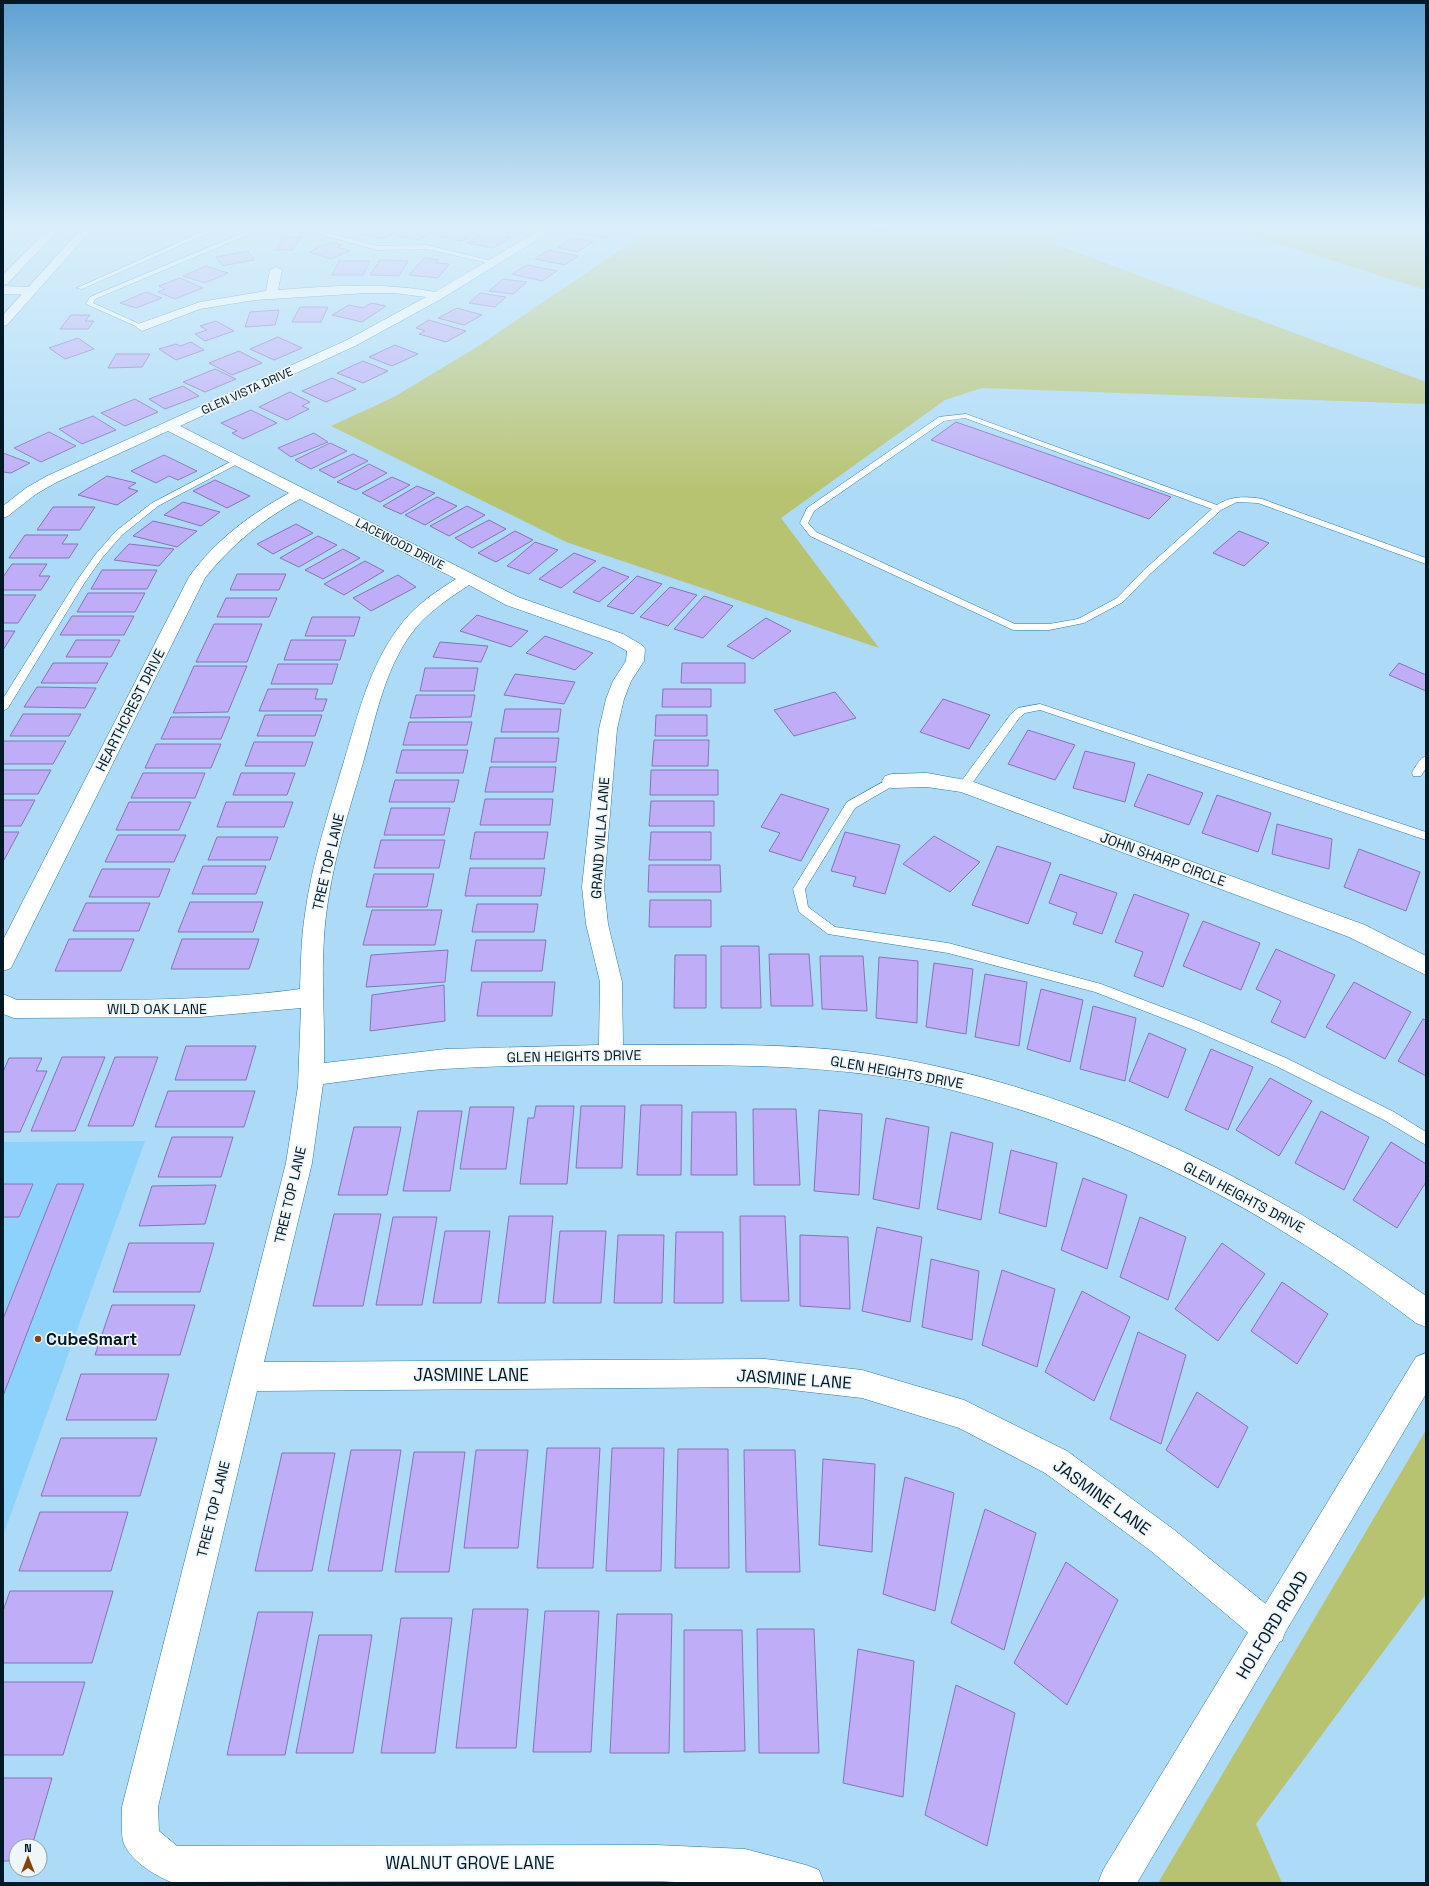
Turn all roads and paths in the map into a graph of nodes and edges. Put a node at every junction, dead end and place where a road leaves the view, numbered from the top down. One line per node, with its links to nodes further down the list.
1 (118, 316): 4 (lane)
2 (171, 316): 4 (street)
3 (401, 316): 5 (street, GLEN VISTA DRIVE)
4 (142, 326)
5 (170, 426): 6 (street, LACEWOOD DRIVE); 9 (street, GLEN VISTA DRIVE)
6 (239, 461): 7 (street, LACEWOOD DRIVE); 13 (lane)
7 (300, 493): 11 (street, LACEWOOD DRIVE); 19 (street, HEARTHCREST DRIVE)
8 (1218, 508): 8 (lane); 10 (lane)
9 (3, 513)
10 (1426, 561)
11 (467, 579): 12 (street, LACEWOOD DRIVE); 21 (street, TREE TOP LANE)
12 (636, 649): 23 (street, GRAND VILLA LANE)
13 (3, 708)
14 (1426, 760): 15 (lane)
15 (1416, 773)
16 (892, 781): 17 (street, JOHN SHARP CIRCLE); 25 (lane)
17 (964, 786): 18 (lane); 20 (street, JOHN SHARP CIRCLE)
18 (1426, 836)
19 (3, 962)
20 (1426, 966)
21 (311, 997): 22 (street, WILD OAK LANE); 24 (street, TREE TOP LANE)
22 (3, 1003)
23 (611, 1055): 24 (street, GLEN HEIGHTS DRIVE); 26 (street, GLEN HEIGHTS DRIVE)
24 (311, 1075): 28 (street, TREE TOP LANE)
25 (1426, 1139)
26 (1426, 1313)
27 (1426, 1367): 29 (street, HOLFORD ROAD)
28 (246, 1377): 29 (street, JASMINE LANE); 30 (street, TREE TOP LANE)
29 (1270, 1629): 32 (street, HOLFORD ROAD)
30 (141, 1840): 31 (street, WALNUT GROVE LANE)
31 (806, 1883)
32 (1116, 1883)

